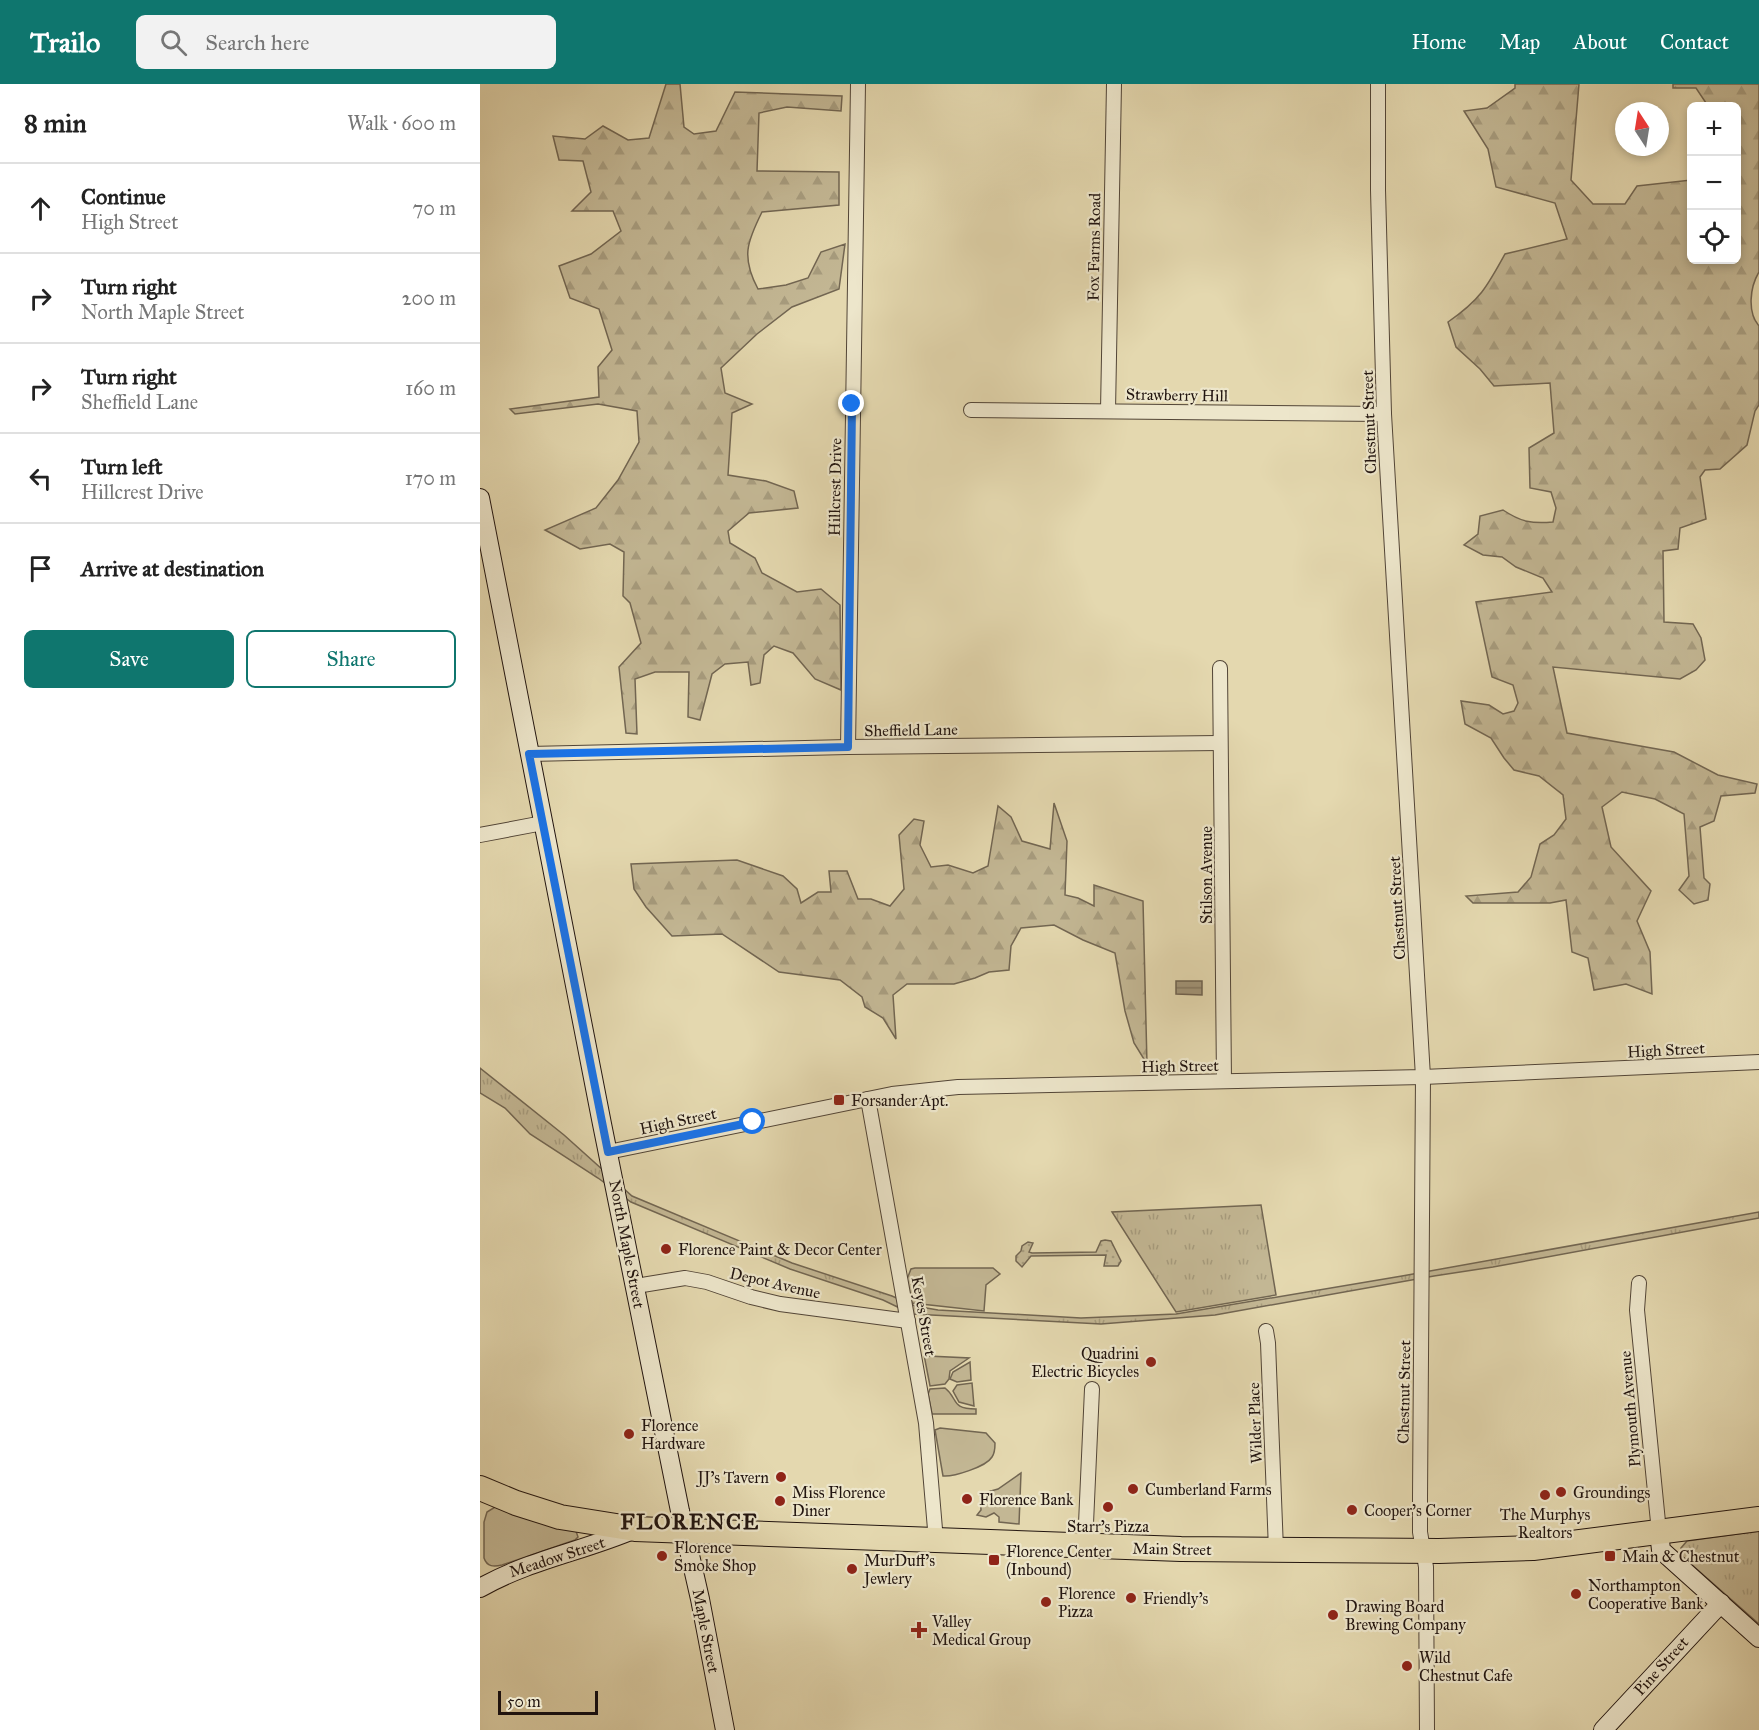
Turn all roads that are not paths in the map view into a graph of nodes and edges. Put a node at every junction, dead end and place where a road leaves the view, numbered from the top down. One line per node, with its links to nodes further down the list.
1 (858, 84): 10 (street, Hillcrest Drive)
2 (1114, 84): 5 (street, Fox Farms Road)
3 (1378, 84): 6 (street, Chestnut Street)
4 (971, 410): 5 (street, Strawberry Hill)
5 (1108, 411): 6 (street, Strawberry Hill)
6 (1384, 414): 15 (street, Chestnut Street)
7 (480, 498): 11 (main road, North Maple Street)
8 (1220, 668): 9 (street, Stilson Avenue)
9 (1220, 743): 10 (street, Sheffield Lane); 16 (street, Stilson Avenue)
10 (848, 747): 11 (street, Sheffield Lane)
11 (529, 754): 12 (main road, North Maple Street)
12 (543, 823): 13 (street); 18 (main road, North Maple Street)
13 (480, 836)
14 (1759, 1062): 15 (street, High Street)
15 (1423, 1077): 16 (street, High Street); 32 (street, Chestnut Street)
16 (1224, 1081): 17 (street, High Street)
17 (868, 1099): 18 (street, High Street); 21 (street, Keyes Street)
18 (608, 1152): 20 (main road, North Maple Street)
19 (1639, 1283): 28 (street, Plymouth Avenue)
20 (636, 1286): 21 (street, Depot Avenue); 27 (main road, North Maple Street)
21 (908, 1321): 29 (street, Keyes Street)
22 (1266, 1331): 31 (street, Wilder Place)
23 (1092, 1389): 30 (street)
24 (480, 1488): 26 (highway, Main Street)
25 (1759, 1520): 28 (highway, Main Street)
26 (635, 1529): 27 (highway, Main Street); 33 (main road, Meadow Street)
27 (685, 1532): 29 (highway, Main Street); 36 (main road, Maple Street)
28 (1659, 1532): 32 (highway, Main Street); 34 (main road)
29 (936, 1541): 30 (highway, Main Street)
30 (1085, 1546): 31 (highway, Main Street)
31 (1276, 1550): 32 (highway, Main Street)
32 (1424, 1551): 37 (street, Chestnut Street)
33 (480, 1588)
34 (1721, 1603): 35 (main road); 38 (main road, Pine Street)
35 (1759, 1638)
36 (725, 1730)
37 (1427, 1730)
38 (1603, 1730)

